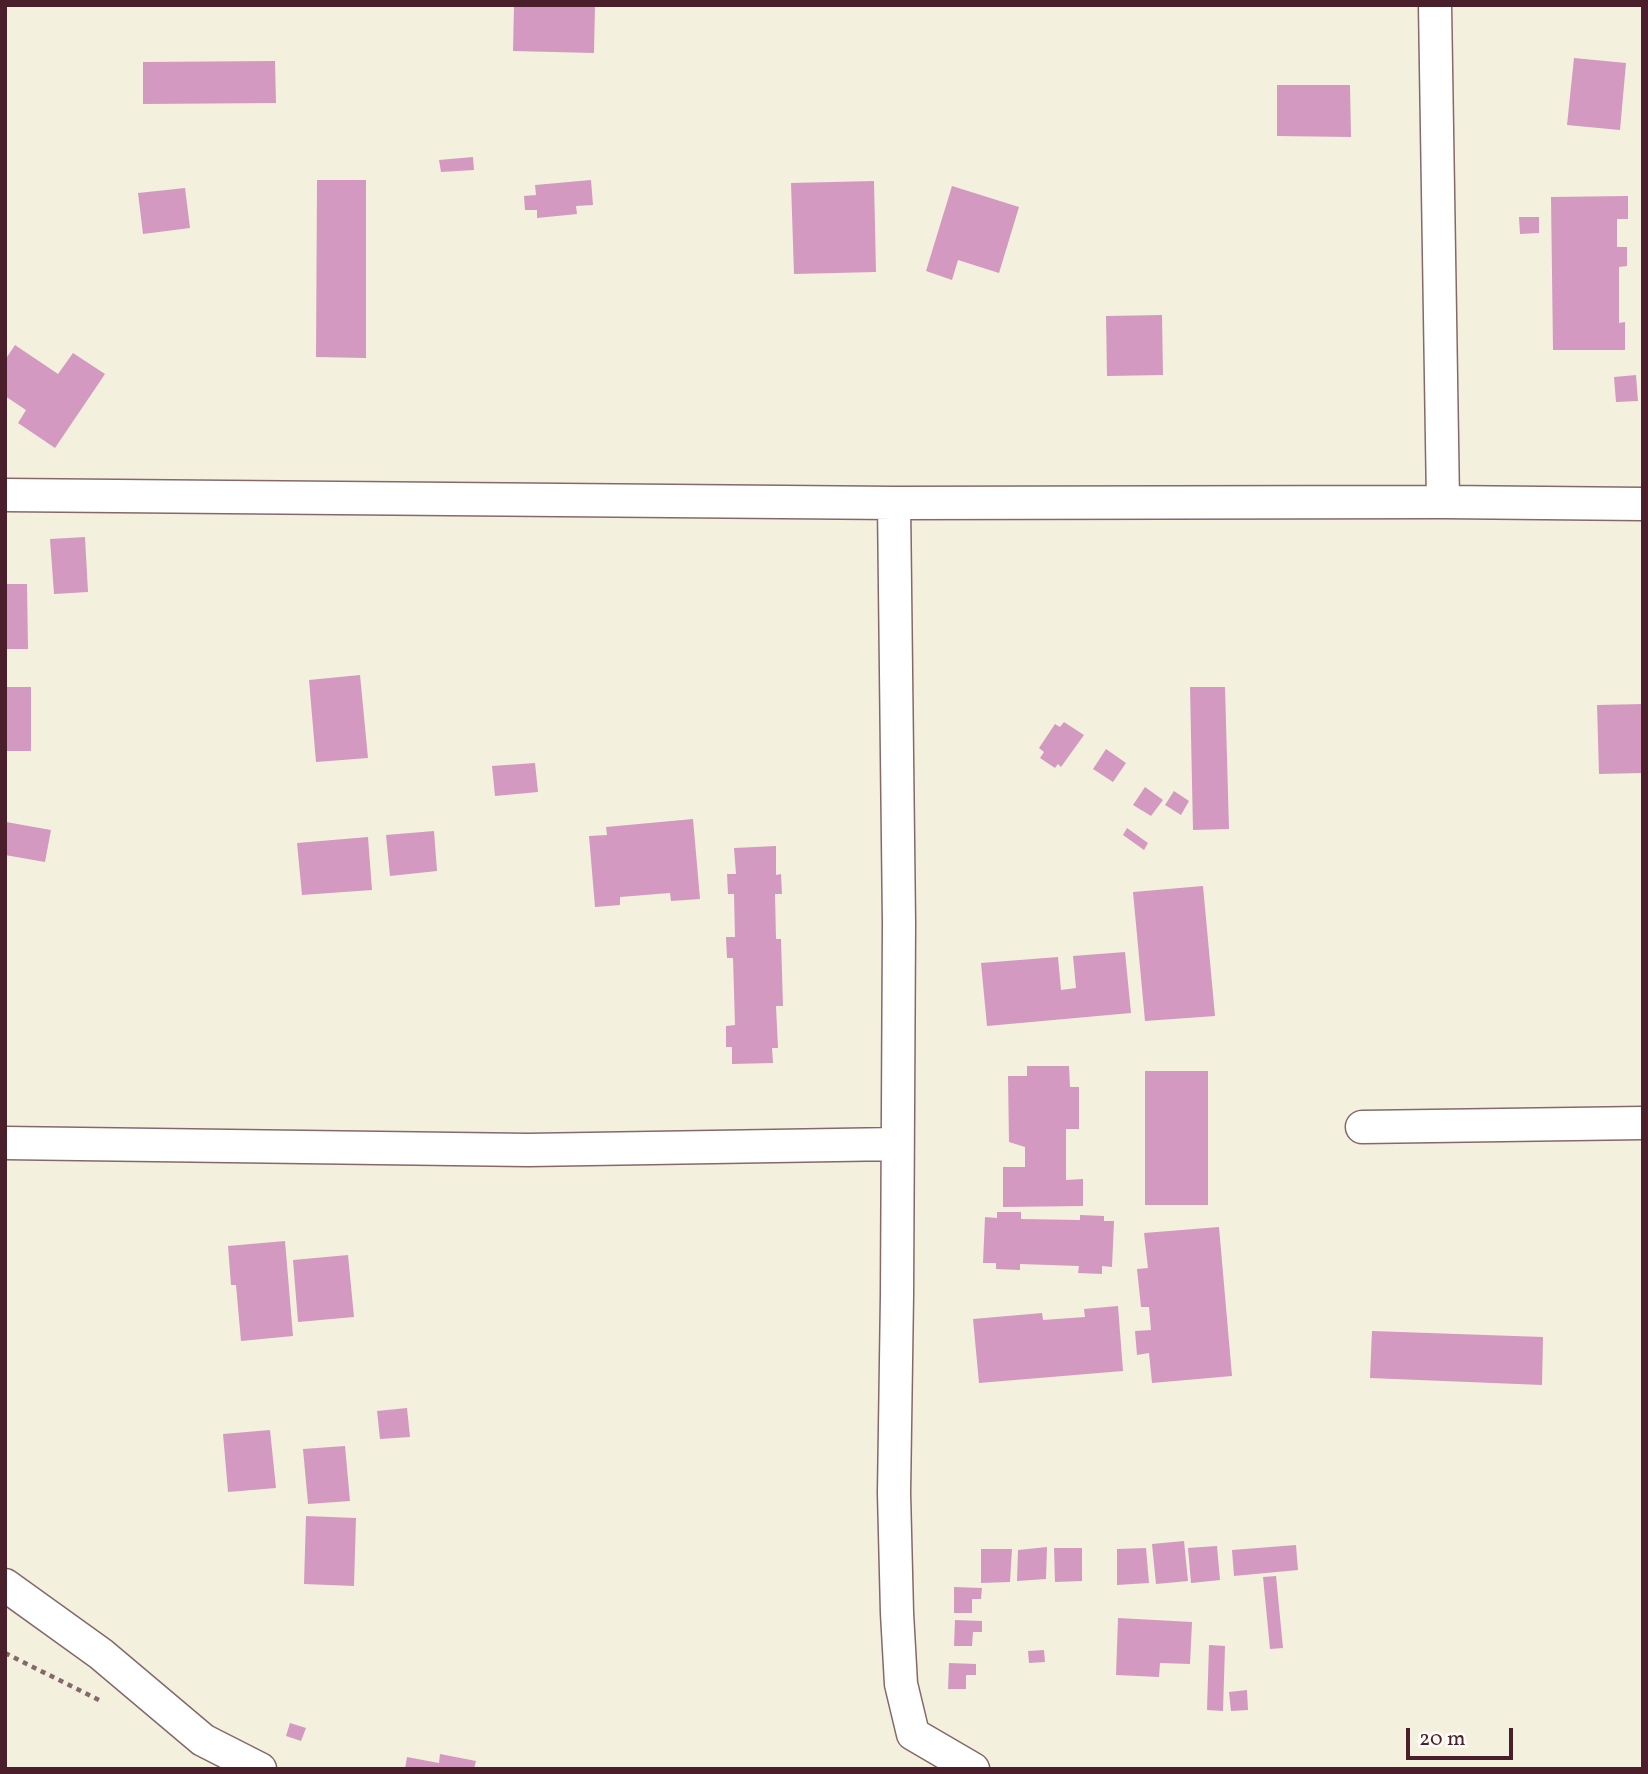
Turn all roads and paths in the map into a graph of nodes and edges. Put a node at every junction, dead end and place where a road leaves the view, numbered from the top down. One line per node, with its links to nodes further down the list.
1 (1435, 5): 3 (street)
2 (5, 495): 4 (street)
3 (1443, 502): 4 (street); 5 (street)
4 (894, 503): 9 (street)
5 (1643, 504)
6 (1643, 1123): 7 (street)
7 (1363, 1127)
8 (5, 1143): 9 (street)
9 (897, 1144): 12 (street)
10 (5, 1585): 11 (street)
11 (260, 1769)
12 (973, 1769)

